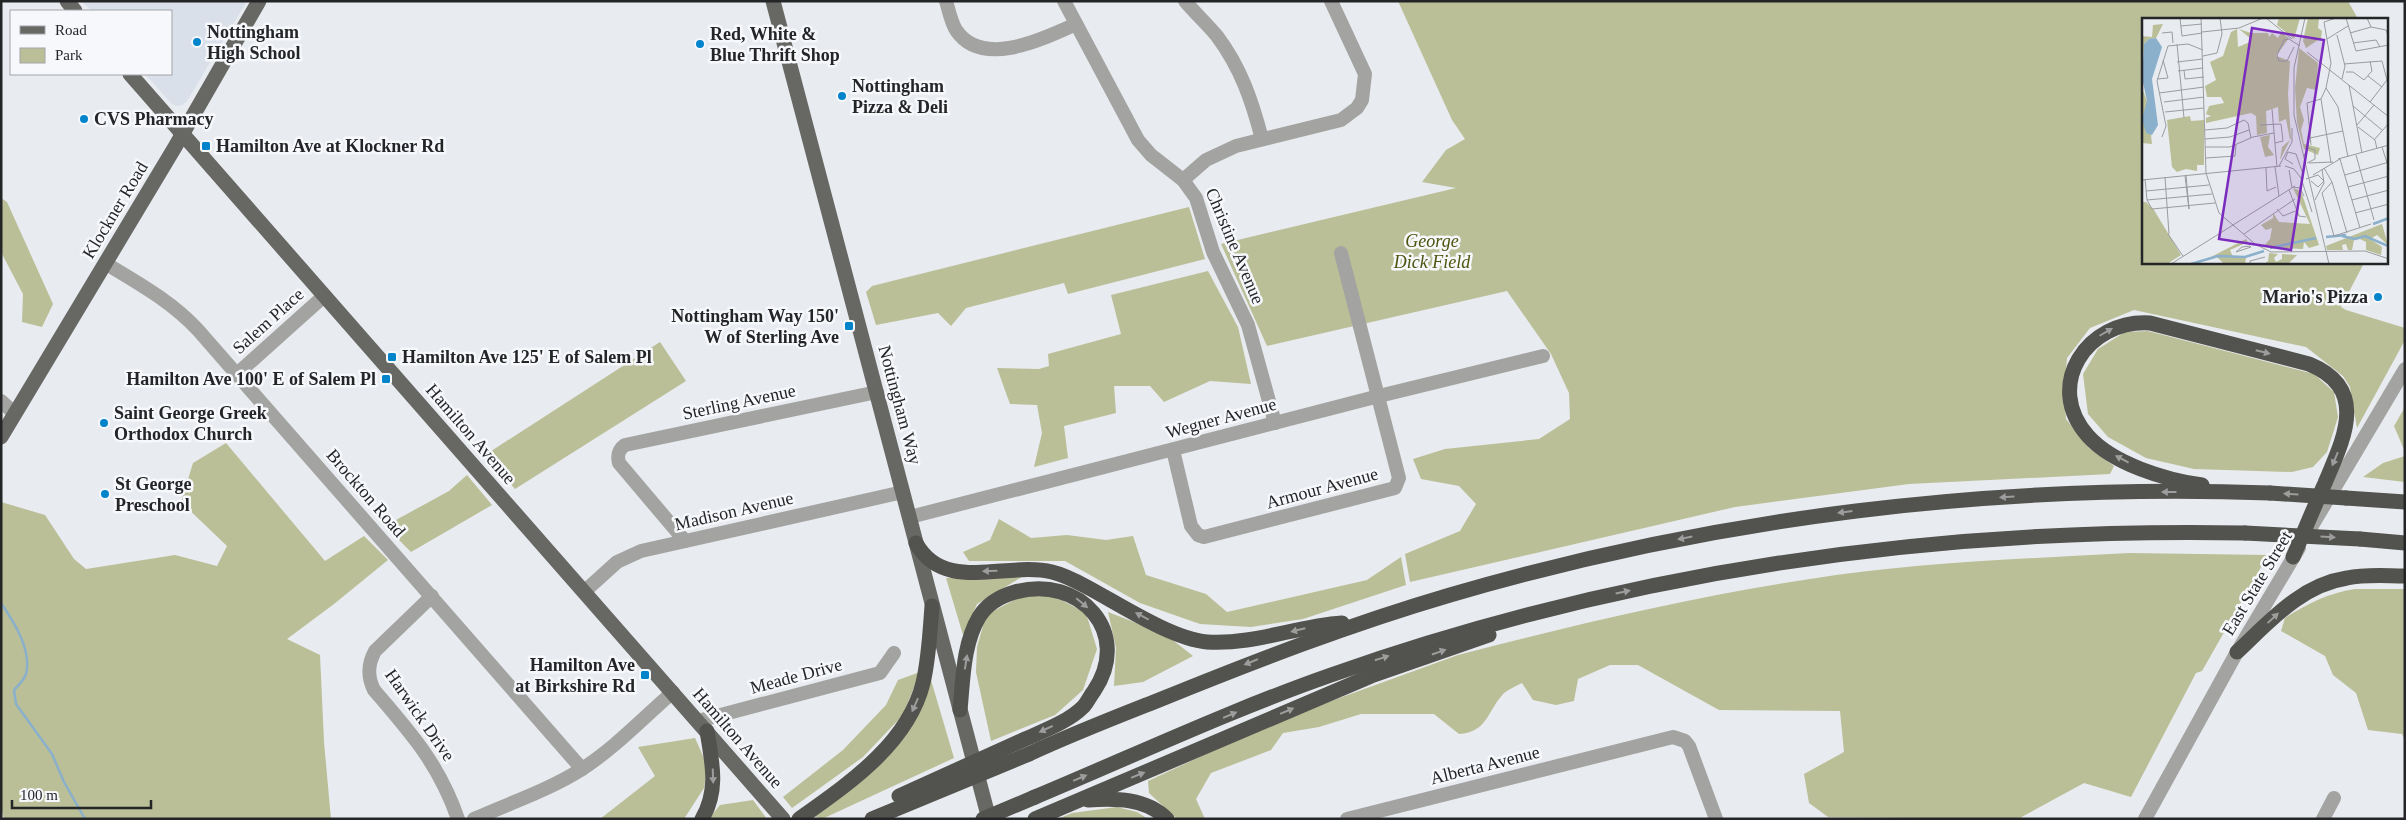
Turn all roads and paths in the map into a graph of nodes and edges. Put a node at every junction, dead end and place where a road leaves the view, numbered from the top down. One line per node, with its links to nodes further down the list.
1 (259, 1): 9 (main road, Klockner Road)
2 (773, 1): 18 (main road, Nottingham Way)
3 (946, 1): 7 (street)
4 (1064, 1): 7 (street, Christine Avenue)
5 (1185, 1): 10 (street)
6 (1330, 1): 10 (street)
7 (1076, 24): 11 (street, Christine Avenue)
8 (131, 75): 9 (main road, Hamilton Avenue)
9 (182, 134): 13 (main road, Klockner Road); 14 (main road, Hamilton Avenue)
10 (1262, 139): 11 (street)
11 (1183, 180): 22 (street, Christine Avenue)
12 (1341, 253): 19 (street, Armour Avenue)
13 (105, 263): 17 (street, Brockton Road); 21 (main road, Klockner Road)
14 (324, 296): 17 (street, Salem Place); 34 (main road, Hamilton Avenue)
15 (1543, 356): 19 (street, Wegner Avenue)
16 (2405, 369): 32 (street, East State Street)
17 (237, 374): 35 (street, Brockton Road)
18 (877, 392): 25 (main road, Nottingham Way); 29 (street, Sterling Avenue)
19 (1379, 396): 22 (street, Wegner Avenue); 24 (street, Armour Avenue)
20 (1, 401): 21 (street)
21 (14, 413): 23 (main road, Klockner Road)
22 (1275, 423): 24 (street, Wegner Avenue)
23 (1, 437)
24 (1173, 450): 28 (street, Wegner Avenue)
25 (903, 492): 28 (main road, Nottingham Way); 29 (street, Madison Avenue)
26 (2270, 493): 27 (highway, one-way to 26, bridge); 32 (highway, one-way to 32); 38 (highway, one-way to 38)
27 (2405, 502)
28 (910, 518): 31 (main road, Nottingham Way)
29 (685, 541): 34 (street, Madison Avenue)
30 (2405, 543): 36 (highway, one-way to 30, bridge)
31 (916, 544): 37 (main road, Nottingham Way); 38 (highway, one-way to 31)
32 (2293, 557): 39 (street, East State Street)
33 (2405, 576): 39 (highway, one-way to 33)
34 (585, 591): 41 (main road, Hamilton Avenue)
35 (432, 596): 45 (street, Brockton Road); 50 (street, Harwick Drive)
36 (1597, 598): 47 (highway, one-way to 36); 55 (highway, one-way to 36, bridge)
37 (932, 606): 42 (main road, Nottingham Way); 54 (highway, one-way to 54)
38 (1363, 622): 44 (highway, one-way to 44)
39 (2238, 652): 60 (street, East State Street)
40 (894, 653): 43 (street, Meade Drive)
41 (673, 692): 43 (main road, Hamilton Avenue); 45 (street)
42 (960, 710): 44 (highway, one-way to 44); 56 (main road, Nottingham Way)
43 (702, 726): 52 (highway, one-way to 52); 53 (main road, Hamilton Avenue)
44 (1026, 747): 49 (highway, bridge)
45 (582, 769): 51 (street)
46 (2334, 798): 61 (street)
47 (1077, 800): 48 (highway); 57 (highway)
48 (1040, 817)
49 (874, 818)
50 (458, 819)
51 (474, 819)
52 (702, 819)
53 (783, 819)
54 (799, 819)
55 (983, 819)
56 (989, 819)
57 (1166, 819)
58 (1347, 819): 59 (street, Alberta Avenue)
59 (1716, 819)
60 (2146, 819)
61 (2323, 819)

